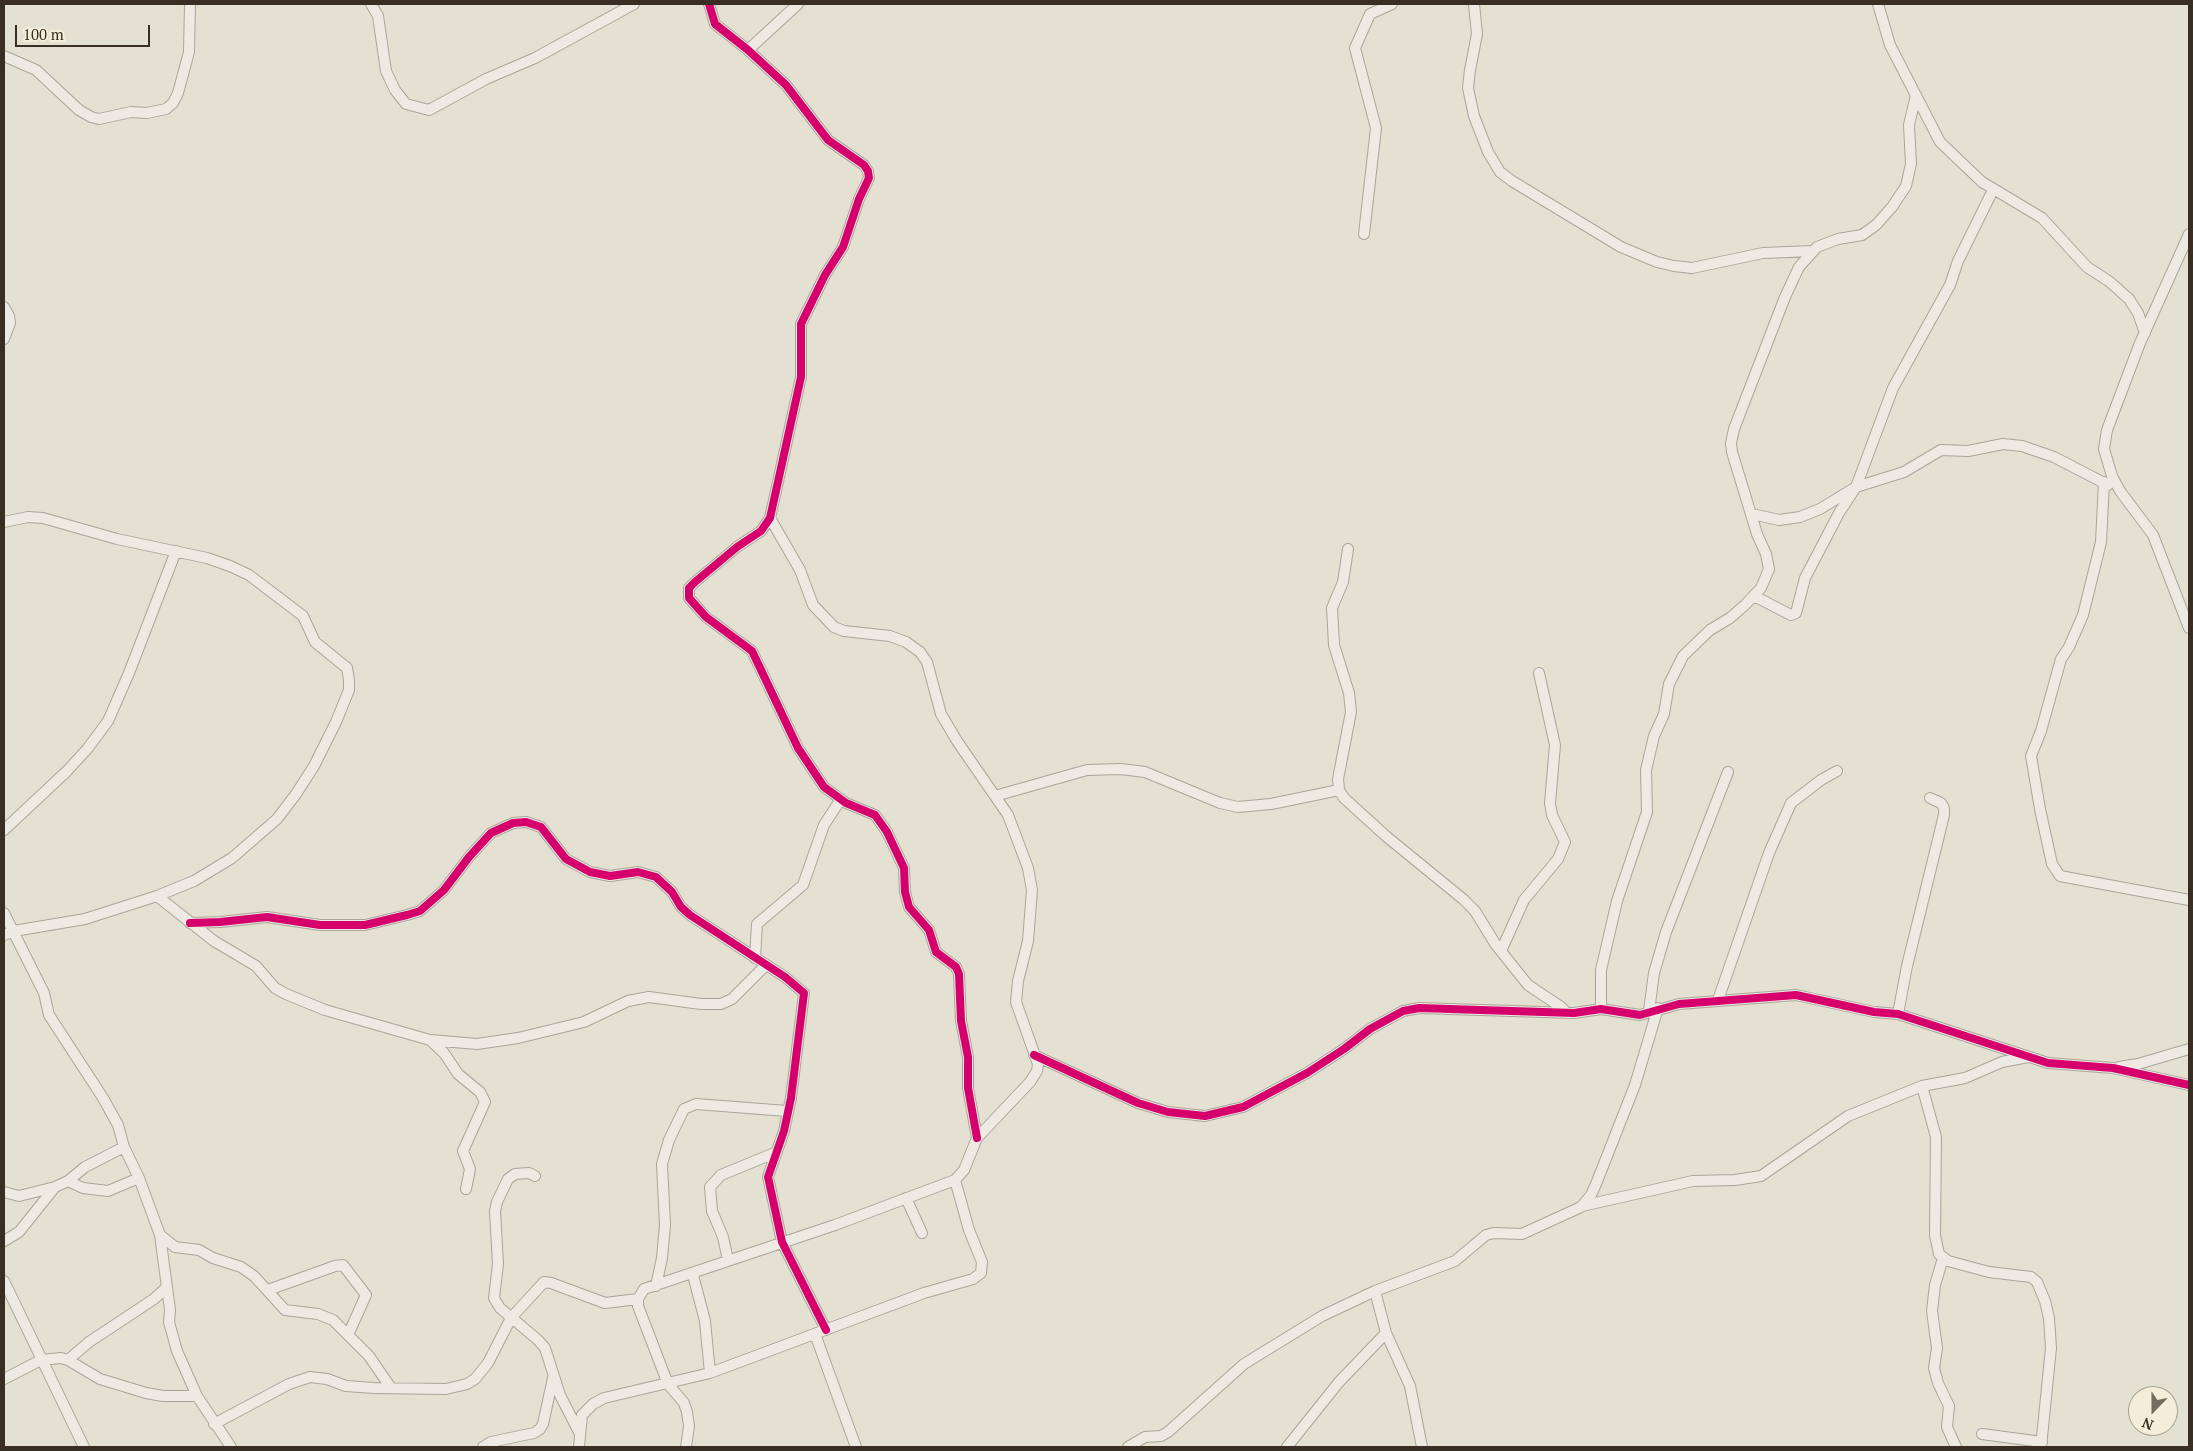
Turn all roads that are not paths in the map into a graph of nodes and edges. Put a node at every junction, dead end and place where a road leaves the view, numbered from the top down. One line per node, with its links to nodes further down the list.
1 (190, 4): 10 (street)
2 (371, 4): 3 (street)
3 (634, 4)
4 (709, 4): 9 (street)
5 (798, 4): 9 (street)
6 (1392, 4): 13 (street)
7 (1474, 4): 15 (street)
8 (1878, 4): 11 (street)
9 (748, 50): 23 (street)
10 (4, 56)
11 (1916, 96): 12 (street); 15 (street)
12 (1993, 190): 17 (street); 20 (street)
13 (1364, 234)
14 (2189, 234): 17 (street)
15 (1813, 250): 22 (street)
16 (4, 307): 18 (street)
17 (2145, 333): 21 (street)
18 (4, 339)
19 (2104, 482): 20 (street); 21 (street); 39 (street)
20 (1856, 487): 22 (street); 27 (street)
21 (2120, 491): 28 (street)
22 (1752, 514): 27 (street)
23 (770, 518): 34 (street); 36 (street)
24 (4, 522): 26 (street)
25 (1348, 549): 33 (street)
26 (176, 551): 37 (street); 38 (street)
27 (1754, 596): 48 (street)
28 (2185, 608): 29 (street)
29 (2189, 628)
30 (1539, 673): 44 (street)
31 (1837, 771): 47 (street)
32 (1728, 772): 49 (street)
33 (1339, 790): 34 (street); 44 (street)
34 (995, 796): 54 (street)
35 (1930, 798): 51 (street)
36 (841, 799): 45 (street); 60 (street)
37 (4, 830)
38 (157, 896): 41 (street); 42 (street)
39 (2189, 900)
40 (4, 913): 42 (street)
41 (190, 922): 45 (street); 52 (street)
42 (14, 931): 43 (street); 61 (street)
43 (4, 935)
44 (1501, 951): 50 (street)
45 (755, 958): 46 (street)
46 (766, 965): 52 (street); 59 (street)
47 (1718, 1000): 49 (street); 51 (street)
48 (1601, 1009): 49 (street); 50 (street)
49 (1654, 1010): 71 (street)
50 (1567, 1013): 54 (street)
51 (1898, 1014): 55 (street)
52 (430, 1040): 68 (street)
53 (2189, 1049): 56 (street)
54 (1034, 1055): 60 (street)
55 (2030, 1057): 56 (street); 57 (street)
56 (2113, 1068): 58 (street)
57 (1922, 1086): 71 (street); 76 (street)
58 (2189, 1086)
59 (787, 1111): 62 (street); 80 (street)
60 (977, 1138): 65 (street)
61 (124, 1147): 64 (street); 66 (street)
62 (777, 1152): 75 (street); 77 (street)
63 (535, 1176): 86 (street)
64 (139, 1178): 66 (street); 73 (street)
65 (955, 1180): 70 (street); 87 (street)
66 (68, 1182): 67 (street)
67 (55, 1187): 69 (street); 74 (street)
68 (466, 1189)
69 (4, 1192)
70 (906, 1198): 72 (street); 75 (street)
71 (1581, 1207): 83 (street)
72 (922, 1233)
73 (160, 1234): 81 (street); 82 (street)
74 (4, 1241)
75 (782, 1242): 77 (street); 87 (street)
76 (1943, 1258): 102 (street); 112 (street)
77 (728, 1260): 78 (street)
78 (692, 1275): 80 (street); 93 (street)
79 (4, 1281): 84 (street)
80 (656, 1286): 85 (street)
81 (166, 1288): 92 (street); 98 (street)
82 (268, 1290): 90 (street); 90 (street)
83 (1375, 1291): 88 (street); 109 (street)
84 (6, 1293): 91 (street)
85 (638, 1299): 86 (street); 96 (street)
86 (511, 1318): 94 (street); 97 (street)
87 (826, 1330): 89 (street)
88 (1386, 1333): 110 (street); 111 (street)
89 (815, 1334): 93 (street); 108 (street)
90 (348, 1335): 97 (street)
91 (41, 1360): 92 (street); 95 (street); 103 (street)
92 (68, 1360): 98 (street)
93 (710, 1372): 96 (street)
94 (554, 1377): 100 (street); 105 (street)
95 (4, 1380)
96 (668, 1384): 100 (street); 107 (street)
97 (390, 1388): 99 (street)
98 (197, 1396): 99 (street)
99 (214, 1424): 104 (street)
100 (580, 1434): 106 (street)
101 (1982, 1434): 102 (street)
102 (2041, 1445)
103 (84, 1447)
104 (231, 1447)
105 (482, 1447)
106 (579, 1447)
107 (686, 1447)
108 (856, 1447)
109 (1128, 1447)
110 (1287, 1447)
111 (1422, 1447)
112 (1956, 1447)

